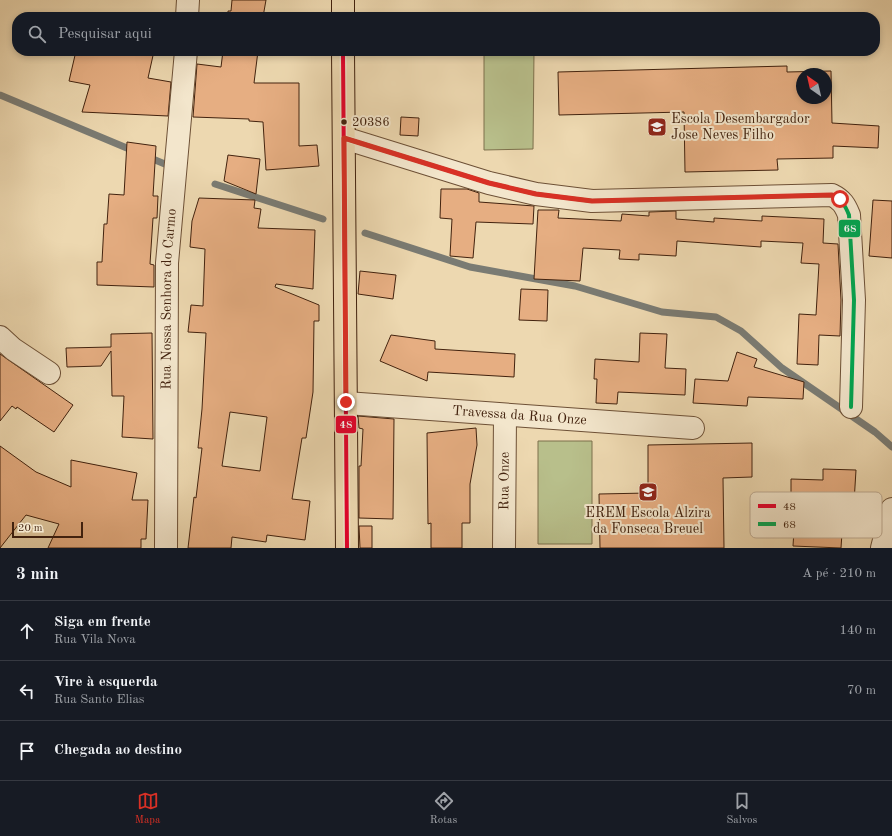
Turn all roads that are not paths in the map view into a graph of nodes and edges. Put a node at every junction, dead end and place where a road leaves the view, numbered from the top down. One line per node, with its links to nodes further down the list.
1 (188, 0): 3 (street)
2 (342, 0): 4 (main road)
3 (187, 12)
4 (343, 12)
5 (186, 56): 15 (street, Rua Nossa Senhora do Carmo)
6 (343, 56): 7 (main road)
7 (344, 138): 10 (main road); 11 (street)
8 (0, 337): 9 (street)
9 (50, 373)
10 (346, 402): 12 (street, Travessa da Rua Onze); 16 (main road)
11 (851, 407)
12 (505, 415): 13 (street, Travessa da Rua Onze); 17 (street, Rua Onze)
13 (693, 428)
14 (892, 509): 18 (street)
15 (166, 548)
16 (347, 548)
17 (504, 548)
18 (882, 548)

